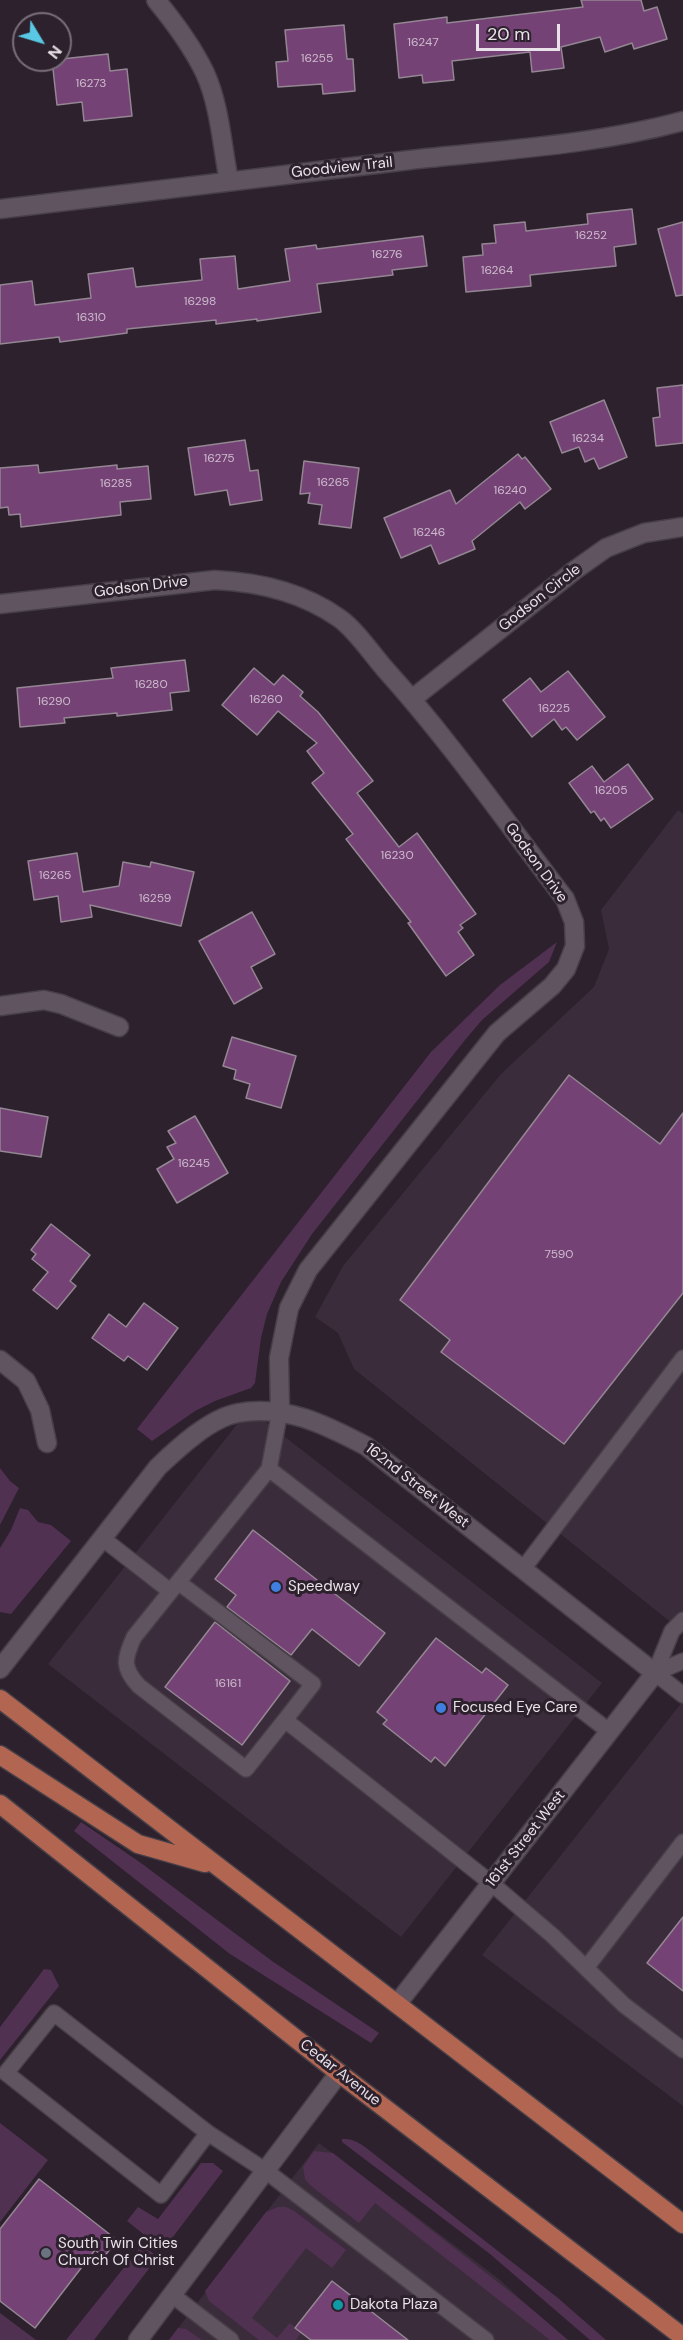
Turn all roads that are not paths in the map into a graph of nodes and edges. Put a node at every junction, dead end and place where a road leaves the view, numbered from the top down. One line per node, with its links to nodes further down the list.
1 (156, 0): 3 (street)
2 (683, 120): 3 (street, Goodview Trail)
3 (229, 181): 4 (street, Goodview Trail)
4 (0, 209)
5 (683, 527): 7 (street, Godson Circle)
6 (0, 604): 7 (street, Godson Drive)
7 (412, 699): 12 (street, Godson Drive)
8 (0, 1005): 9 (street)
9 (119, 1027)
10 (683, 1358): 16 (lane)
11 (0, 1360): 13 (street)
12 (280, 1411): 14 (lane); 15 (street, 162nd Street West); 16 (street, 162nd Street West)
13 (47, 1443)
14 (269, 1469): 17 (lane); 25 (lane)
15 (102, 1538): 17 (lane); 20 (street, 162nd Street West)
16 (523, 1569): 21 (street, 162nd Street West)
17 (174, 1587): 24 (lane); 24 (lane)
18 (683, 1620): 21 (lane)
19 (683, 1661): 21 (lane)
20 (0, 1669)
21 (655, 1673): 22 (lane); 25 (street, 161st Street West)
22 (683, 1695)
23 (0, 1699): 29 (main road)
24 (285, 1720): 30 (lane)
25 (610, 1732): 30 (street, 161st Street West)
26 (0, 1755): 29 (main road)
27 (0, 1804): 34 (main road, Cedar Avenue)
28 (683, 1842): 31 (lane)
29 (215, 1866): 32 (main road)
30 (491, 1883): 31 (lane); 32 (street, 161st Street West)
31 (586, 1968): 33 (lane)
32 (397, 2004): 37 (main road)
33 (683, 2050)
34 (339, 2073): 36 (street); 39 (main road, Cedar Avenue)
35 (208, 2133): 35 (lane); 36 (lane)
36 (266, 2171): 38 (street); 42 (lane)
37 (683, 2224)
38 (172, 2295): 40 (street); 41 (lane)
39 (683, 2337)
40 (138, 2340)
41 (231, 2340)
42 (486, 2340)

